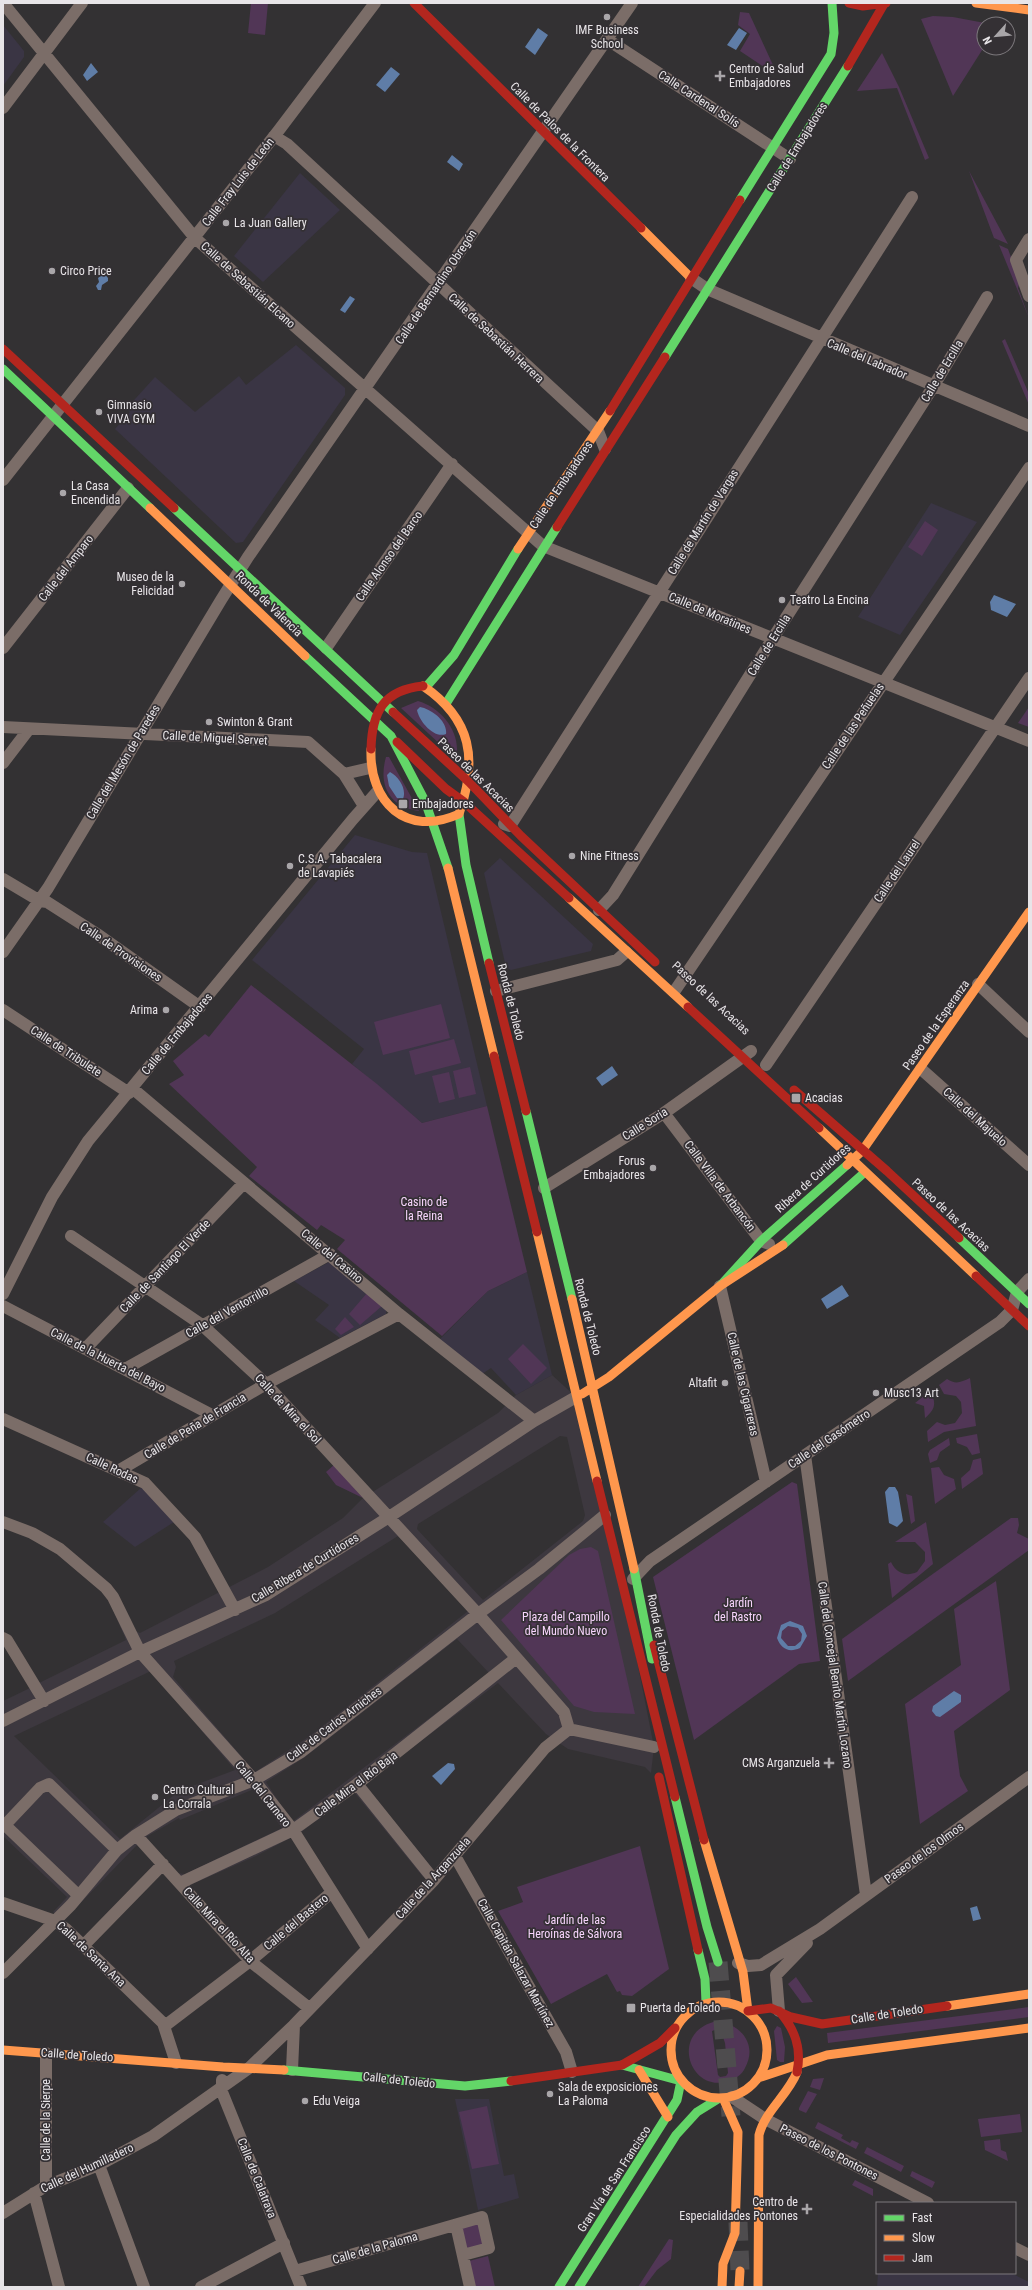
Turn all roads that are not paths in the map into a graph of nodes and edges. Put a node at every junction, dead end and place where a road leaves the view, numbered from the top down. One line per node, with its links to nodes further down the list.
1 (3, 3): 12 (street, Calle de Sebastián Elcano)
2 (82, 3): 12 (street)
3 (375, 3): 15 (street, Calle Fray Luis de León)
4 (414, 3): 14 (main road, Calle de Palos de la Frontera)
5 (632, 3): 11 (street, Calle de Bernardino Obregón)
6 (832, 3): 16 (main road, Calle de Embajadores)
7 (849, 3): 8 (main road)
8 (885, 3): 17 (main road, Calle de Embajadores)
9 (976, 3): 10 (main road)
10 (1029, 10)
11 (608, 40): 14 (street, Calle de Bernardino Obregón); 16 (street, Calle Cardenal Solís)
12 (44, 53): 13 (street); 19 (street, Calle de Sebastián Elcano)
13 (3, 108)
14 (542, 131): 21 (main road, Calle de Palos de la Frontera); 22 (street, Calle de Bernardino Obregón)
15 (274, 136): 19 (street, Calle Fray Luis de León); 22 (street, Calle de Sebastián Herrera)
16 (773, 146): 17 (street, Calle Cardenal Solís); 21 (main road, Calle de Embajadores)
17 (790, 158): 23 (main road, Calle de Embajadores)
18 (912, 197): 26 (street, Calle de Martín de Vargas)
19 (194, 238): 30 (street, Calle de Sebastián Elcano); 31 (street, Calle Fray Luis de León)
20 (1029, 239): 24 (street)
21 (691, 278): 23 (street); 34 (main road, Calle de Embajadores)
22 (438, 284): 30 (street, Calle de Bernardino Obregón); 34 (street, Calle de Sebastián Herrera)
23 (707, 290): 26 (street, Calle del Labrador); 35 (main road, Calle de Embajadores)
24 (1029, 296)
25 (987, 297): 29 (street, Calle de Ercilla)
26 (820, 338): 29 (street, Calle del Labrador); 44 (street, Calle de Martín de Vargas)
27 (3, 349): 31 (main road, Ronda de Valencia)
28 (3, 369): 32 (main road, Ronda de Valencia)
29 (933, 387): 33 (street, Calle del Labrador); 45 (street, Calle de Ercilla)
30 (366, 389): 36 (street, Calle de Sebastián Elcano); 42 (street, Calle de Bernardino Obregón)
31 (62, 406): 32 (street, Calle Fray Luis de León); 42 (main road, Ronda de Valencia)
32 (53, 416): 38 (street, Calle Fray Luis de León); 39 (main road, Ronda de Valencia)
33 (1029, 426)
34 (598, 431): 35 (street, Calle de Sebastián Herrera); 40 (main road, Calle de Embajadores)
35 (606, 449): 41 (main road, Calle de Embajadores)
36 (452, 464): 40 (street, Calle de Sebastián Elcano); 47 (street, Calle Alonso del Barco)
37 (1029, 468): 49 (street, Calle de las Peñuelas)
38 (3, 480)
39 (128, 488): 43 (main road, Ronda de Valencia); 46 (street, Calle del Amparo)
40 (528, 533): 41 (street, Calle de Moratines); 50 (main road, Calle de Embajadores)
41 (543, 546): 44 (street, Calle de Moratines); 52 (main road, Calle de Embajadores)
42 (240, 570): 43 (street, Calle del Mesón de Paredes); 47 (main road, Ronda de Valencia)
43 (231, 584): 53 (main road, Ronda de Valencia); 57 (street, Calle del Mesón de Paredes)
44 (659, 591): 45 (street, Calle de Moratines); 70 (street, Calle de Martín de Vargas)
45 (773, 638): 49 (street, Calle de Moratines); 74 (street, Calle de Ercilla)
46 (3, 648)
47 (326, 648): 51 (main road, Ronda de Valencia)
48 (1029, 678): 55 (street, Calle del Laurel)
49 (882, 683): 55 (street, Calle de Moratines); 81 (street, Calle de las Peñuelas)
50 (426, 687): 51 (main road); 52 (main road)
51 (383, 702): 53 (main road); 63 (main road, Paseo de las Acacias)
52 (446, 702): 63 (main road)
53 (375, 722): 58 (main road, Ronda de Valencia); 61 (main road)
54 (3, 727): 56 (street, Calle de Miguel Servet)
55 (995, 728): 59 (street, Calle de Moratines); 86 (street, Calle del Laurel)
56 (29, 729): 57 (street, Calle de Miguel Servet); 60 (street)
57 (141, 734): 62 (street, Calle de Miguel Servet); 73 (street, Calle del Mesón de Paredes)
58 (391, 736): 65 (main road, Paseo de las Acacias); 69 (main road, Ronda de Valencia)
59 (1029, 741)
60 (3, 763)
61 (370, 768): 62 (street); 64 (main road)
62 (344, 774): 66 (street, Calle de Miguel Servet)
63 (469, 782): 65 (main road); 70 (main road, Paseo de las Acacias)
64 (377, 792): 66 (street, Calle de Embajadores); 69 (main road)
65 (464, 802): 67 (main road); 68 (main road, Paseo de las Acacias)
66 (364, 806): 83 (street, Calle de Embajadores)
67 (459, 814): 68 (street); 69 (main road); 82 (main road, Ronda de Toledo)
68 (483, 820): 70 (street); 78 (main road, Paseo de las Acacias)
69 (433, 822): 71 (main road, Ronda de Valencia)
70 (510, 826): 74 (main road, Paseo de las Acacias)
71 (436, 832): 116 (main road, Ronda de Toledo)
72 (3, 878): 73 (street, Calle de Provisiones)
73 (40, 901): 77 (street, Calle del Mesón de Paredes); 83 (street, Calle de Provisiones)
74 (599, 910): 79 (main road, Paseo de las Acacias)
75 (1029, 912): 76 (main road, Paseo de la Esperanza)
76 (1025, 928): 80 (main road, Paseo de la Esperanza)
77 (3, 952)
78 (626, 952): 81 (main road, Paseo de las Acacias); 82 (street)
79 (663, 969)
80 (978, 984): 85 (street); 87 (main road, Paseo de la Esperanza)
81 (679, 987): 86 (main road, Paseo de las Acacias)
82 (496, 991): 96 (main road, Ronda de Toledo)
83 (200, 1007): 89 (street, Calle de Embajadores)
84 (3, 1010): 89 (street, Calle de Tribulete)
85 (1029, 1032)
86 (756, 1058): 90 (street, Calle Soria); 92 (main road, Paseo de las Acacias)
87 (920, 1069): 91 (main road, Paseo de la Esperanza); 93 (street, Calle del Majuelo)
88 (788, 1085): 91 (main road, Paseo de las Acacias)
89 (130, 1090): 95 (street, Calle del Casino); 105 (street, Calle de Embajadores)
90 (664, 1113): 96 (street, Calle Soria); 98 (street, Calle Villa de Arbancón)
91 (862, 1151): 92 (main road, Ribera de Curtidores); 94 (main road, Ribera de Curtidores); 104 (main road, Paseo de las Acacias)
92 (851, 1160): 94 (main road, Paseo de las Acacias); 98 (main road, Ribera de Curtidores)
93 (1029, 1165)
94 (865, 1172): 99 (main road, Ribera de Curtidores); 108 (main road, Paseo de las Acacias)
95 (244, 1183): 100 (street, Calle del Casino); 102 (street, Calle de Santiago El Verde)
96 (544, 1188): 115 (main road, Ronda de Toledo)
97 (71, 1236): 102 (street, Calle de Mira el Sol)
98 (761, 1241): 99 (street, Calle Villa de Arbancón); 103 (main road, Ribera de Curtidores)
99 (784, 1245): 103 (main road, Ribera de Curtidores)
100 (330, 1254): 109 (street, Calle del Casino); 110 (street, Calle del Ventorrillo)
101 (1029, 1279): 104 (street)
102 (144, 1286): 110 (street, Calle de Mira el Sol); 112 (street, Calle de Santiago El Verde)
103 (720, 1286): 115 (main road, Ribera de Curtidores); 122 (street, Calle de las Cigarreras)
104 (1017, 1292): 106 (main road, Paseo de las Acacias); 108 (street)
105 (3, 1294)
106 (1029, 1304)
107 (3, 1306): 112 (street, Calle de la Huerta del Bayo)
108 (1012, 1310): 111 (main road, Paseo de las Acacias); 120 (street, Calle del Gasómetro)
109 (399, 1314): 114 (street, Calle de Peña de Francia); 119 (street, Calle del Casino)
110 (202, 1326): 113 (street, Calle del Ventorrillo); 114 (street, Calle de Mira el Sol)
111 (1028, 1328)
112 (86, 1349): 113 (street, Calle de la Huerta del Bayo)
113 (125, 1369): 117 (street, Calle de la Huerta del Bayo)
114 (266, 1384): 117 (street, Calle de Peña de Francia); 124 (street, Calle de Mira el Sol)
115 (592, 1388): 116 (main road, Calle Ribera de Curtidores); 126 (main road, Ronda de Toledo)
116 (576, 1397): 119 (street, Calle Ribera de Curtidores); 123 (main road, Ronda de Toledo)
117 (212, 1415): 121 (street, Calle de Peña de Francia)
118 (3, 1419): 121 (street, Calle Rodas)
119 (534, 1421): 124 (street, Calle Ribera de Curtidores)
120 (805, 1456): 122 (street, Calle del Gasómetro); 151 (street, Calle del Concejal Benito Martín Lozano)
121 (118, 1471): 128 (street, Calle Rodas)
122 (766, 1482): 126 (street, Calle del Gasómetro)
123 (605, 1515): 127 (main road, Ronda de Toledo); 129 (street)
124 (389, 1517): 128 (street, Calle Ribera de Curtidores); 129 (street, Calle de Mira el Sol)
125 (3, 1522): 131 (street, Calle del Carnero)
126 (636, 1574): 127 (street, Calle del Gasómetro); 141 (main road, Ronda de Toledo); 159 (main road)
127 (624, 1595): 136 (main road); 141 (main road, Ronda de Toledo)
128 (235, 1610): 131 (street, Calle Ribera de Curtidores)
129 (478, 1614): 132 (street); 138 (street, Calle de Carlos Arniches)
130 (3, 1638): 133 (street)
131 (140, 1652): 133 (street, Calle Ribera de Curtidores); 138 (street, Calle del Carnero)
132 (516, 1659): 135 (street); 139 (street, Calle Mira el Río Baja)
133 (44, 1701): 134 (street, Calle Ribera de Curtidores)
134 (3, 1722)
135 (570, 1730): 136 (street); 145 (street, Calle de la Arganzuela)
136 (654, 1747): 162 (main road)
137 (1029, 1777): 151 (street, Paseo de los Olmos)
138 (254, 1780): 142 (street, Calle del Carnero); 143 (street, Calle de Carlos Arniches)
139 (357, 1784): 142 (street, Calle Mira el Río Baja); 147 (street)
140 (4, 1824): 144 (street); 150 (street)
141 (684, 1827): 158 (main road, Ronda de Toledo)
142 (293, 1830): 148 (street, Calle Mira el Río Baja); 149 (street, Calle del Carnero)
143 (136, 1835): 144 (street, Calle de Carlos Arniches); 146 (street, Calle Mira el Río Alta)
144 (117, 1850): 150 (street, Calle de Carlos Arniches)
145 (455, 1856): 147 (street, Calle de la Arganzuela); 179 (street, Calle Capitán Salazar Martínez)
146 (163, 1864): 148 (street, Calle Mira el Río Alta); 155 (street)
147 (434, 1880): 156 (street, Calle de la Arganzuela)
148 (180, 1883): 157 (street, Calle Mira el Río Alta)
149 (332, 1892): 156 (street, Calle del Carnero); 157 (street, Calle del Bastero)
150 (78, 1895): 153 (street, Calle de Carlos Arniches)
151 (866, 1895): 154 (street, Paseo de los Olmos)
152 (3, 1903): 153 (street, Calle de Santa Ana)
153 (55, 1921): 155 (street, Calle de Santa Ana); 160 (street, Calle de Carlos Arniches)
154 (820, 1929): 159 (street, Paseo de los Olmos); 165 (street, Paseo de los Olmos)
155 (83, 1946): 167 (street, Calle de Santa Ana)
156 (368, 1949): 163 (street, Calle de la Arganzuela)
157 (250, 1961): 163 (street, Calle Mira el Río Alta); 167 (street, Calle del Bastero)
158 (718, 1962)
159 (738, 1963): 164 (main road)
160 (3, 1973)
161 (1029, 1994): 165 (main road, Calle de Toledo)
162 (706, 2003): 164 (main road); 168 (main road)
163 (309, 2008): 166 (street, Calle de la Arganzuela)
164 (748, 2011): 165 (main road, Calle de Toledo); 180 (main road)
165 (779, 2011): 173 (main road)
166 (294, 2025): 176 (street, Calle de la Arganzuela); 177 (street)
167 (166, 2026): 172 (street)
168 (675, 2028): 174 (main road, Calle de Toledo); 181 (main road)
169 (1029, 2028): 173 (main road)
170 (3, 2050): 171 (main road, Calle de Toledo)
171 (46, 2053): 172 (main road, Calle de Toledo); 187 (street, Calle de la Sierpe)
172 (176, 2063): 175 (main road, Calle de Toledo)
173 (800, 2063): 180 (main road); 185 (main road)
174 (622, 2065): 178 (main road, Calle de Toledo); 179 (main road, Calle de Toledo)
175 (224, 2067): 176 (main road, Calle de Toledo); 182 (street)
176 (248, 2068): 177 (main road, Calle de Toledo); 182 (street, Calle del Humilladero)
177 (292, 2070): 179 (main road, Calle de Toledo)
178 (639, 2070): 181 (main road, Calle de Toledo); 184 (main road)
179 (572, 2072)
180 (758, 2078): 183 (main road)
181 (681, 2081): 183 (main road); 184 (main road, Gran Vía de San Francisco)
182 (221, 2087): 186 (street, Calle del Humilladero); 192 (street, Calle de Calatrava)
183 (724, 2098): 185 (street, Paseo de los Pontones); 203 (main road); 204 (main road)
184 (668, 2116): 202 (main road, Gran Vía de San Francisco)
185 (765, 2119): 189 (street, Paseo de los Pontones); 205 (main road)
186 (99, 2165): 187 (street, Calle del Humilladero); 198 (street)
187 (46, 2186): 188 (street, Calle del Humilladero)
188 (34, 2193): 190 (street, Calle del Humilladero); 197 (street)
189 (926, 2202)
190 (3, 2214)
191 (456, 2225): 195 (street); 195 (street, Calle de la Paloma); 196 (street, Calle de la Paloma)
192 (284, 2243): 196 (street, Calle de Calatrava); 199 (street)
193 (1016, 2248): 194 (street)
194 (1029, 2255)
195 (463, 2256): 201 (street)
196 (295, 2271): 200 (street, Calle de Calatrava)
197 (59, 2287)
198 (144, 2287)
199 (201, 2287)
200 (301, 2287)
201 (470, 2287)
202 (559, 2287)
203 (579, 2287)
204 (722, 2287)
205 (758, 2287)

